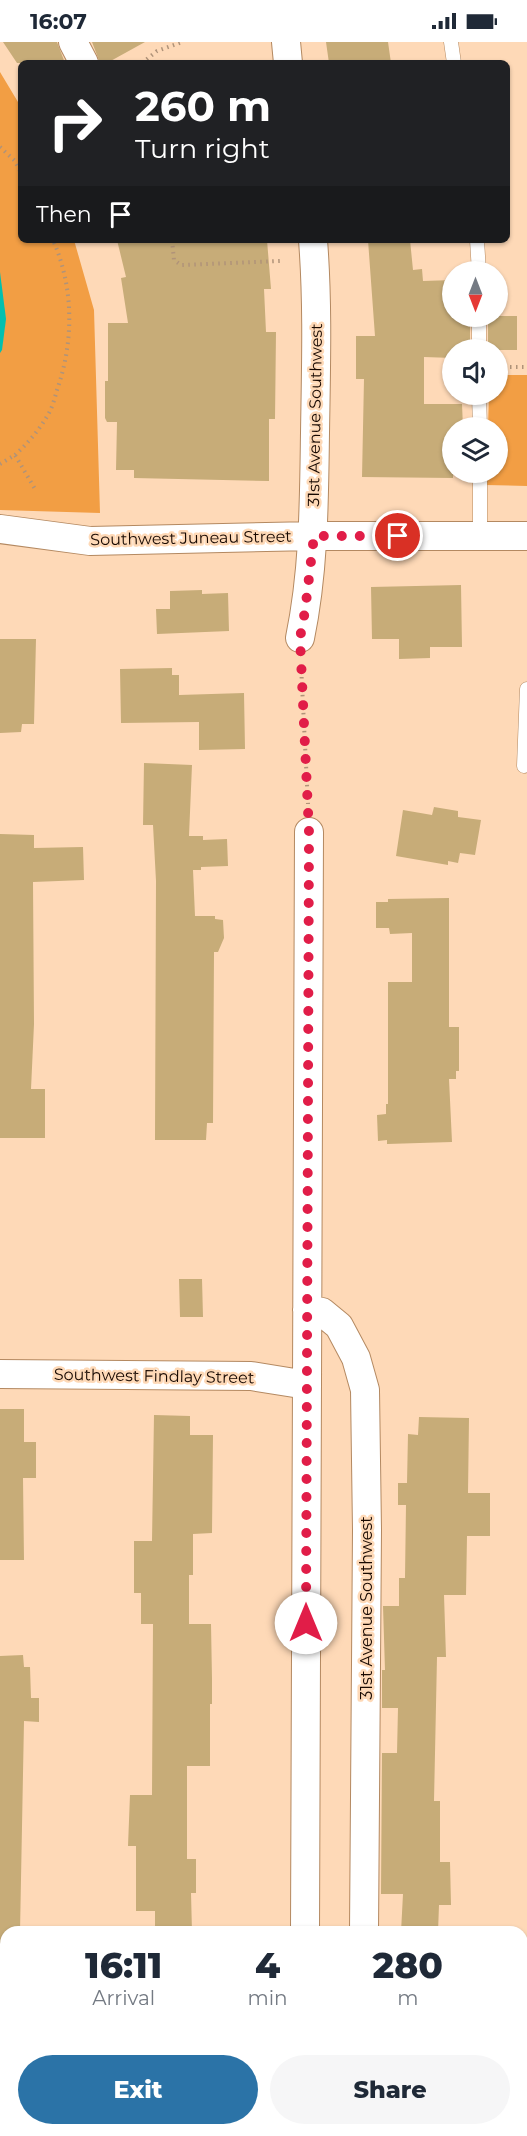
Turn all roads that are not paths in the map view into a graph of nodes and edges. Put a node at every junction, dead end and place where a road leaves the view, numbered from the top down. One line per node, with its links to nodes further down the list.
1 (73, 42): 4 (street)
2 (286, 42): 5 (street)
3 (451, 42): 6 (lane)
4 (82, 60)
5 (288, 60)
6 (454, 60)
7 (313, 243): 12 (street, 31st Avenue Southwest)
8 (477, 243): 9 (lane)
9 (478, 261)
10 (480, 483): 13 (lane)
11 (0, 529): 12 (street, Southwest Juneau Street)
12 (314, 536): 13 (street, Southwest Juneau Street); 15 (street, 31st Avenue Southwest)
13 (480, 536): 14 (street, Southwest Juneau Street)
14 (527, 536)
15 (300, 638)
16 (527, 689): 17 (lane)
17 (524, 766)
18 (309, 832): 19 (street)
19 (307, 1310): 21 (street); 23 (street, 31st Avenue Southwest)
20 (0, 1374): 21 (street, Southwest Findlay Street)
21 (307, 1385): 22 (street)
22 (304, 1926)
23 (364, 1926)

